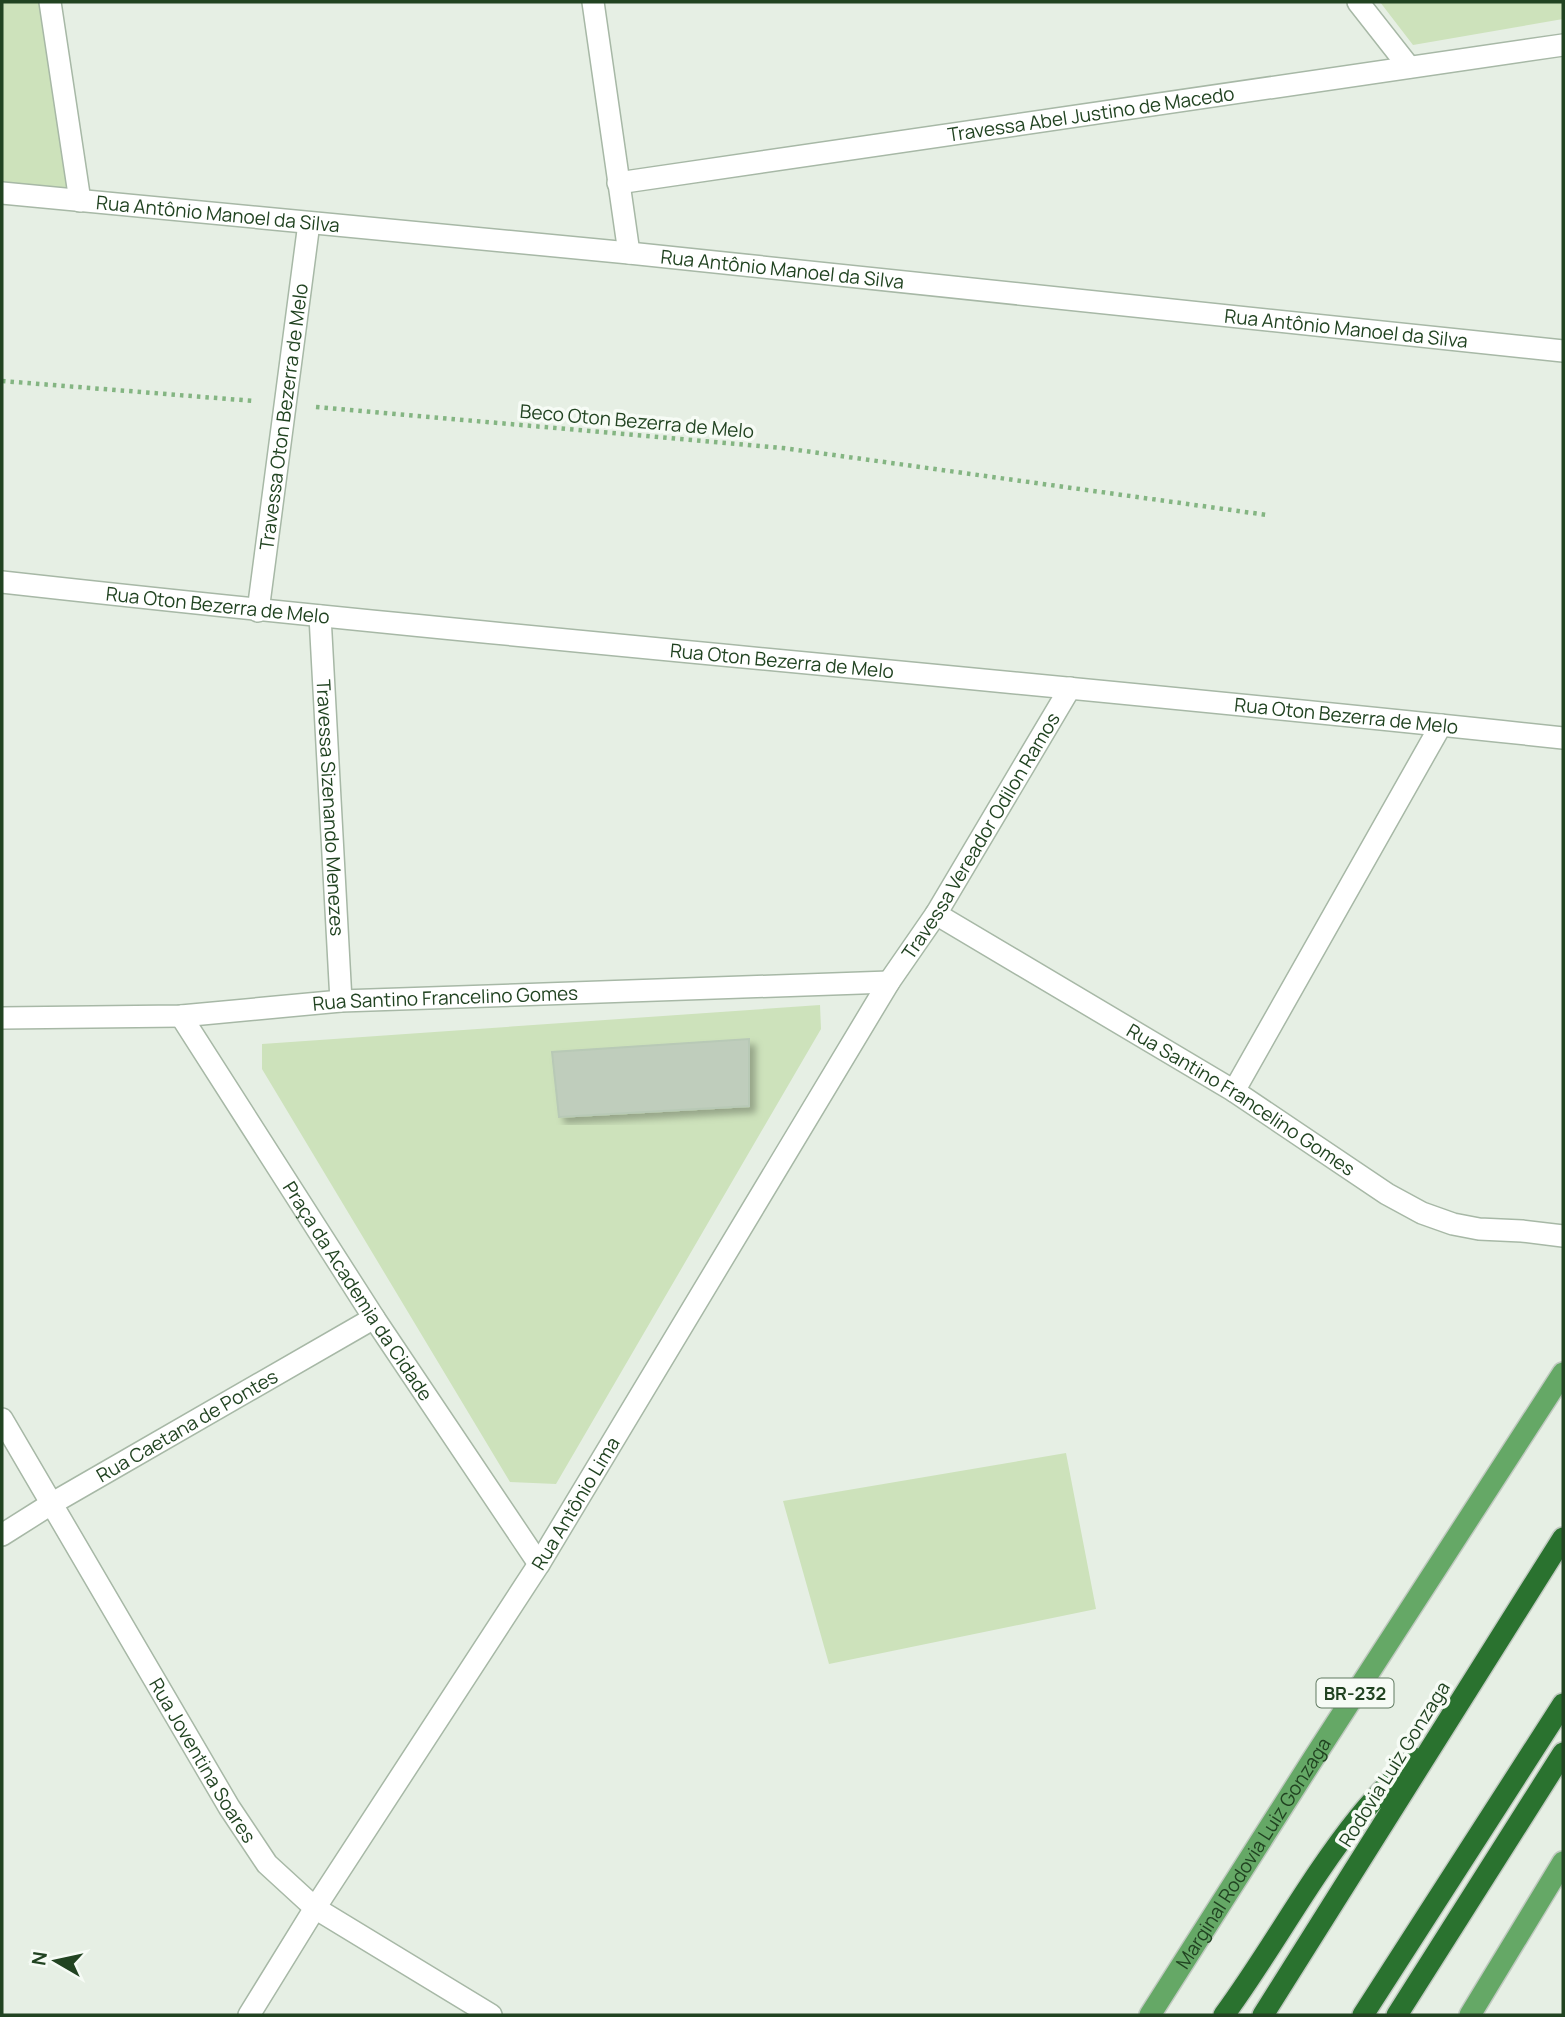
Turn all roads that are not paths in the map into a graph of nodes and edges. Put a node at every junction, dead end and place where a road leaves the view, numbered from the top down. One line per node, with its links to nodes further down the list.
1 (50, 2): 8 (street)
2 (593, 2): 6 (street)
3 (1358, 2): 5 (street)
4 (1563, 45): 5 (street, Travessa Abel Justino de Macedo)
5 (1409, 67): 6 (street, Travessa Abel Justino de Macedo)
6 (618, 184): 10 (street)
7 (2, 193): 8 (street, Rua Antônio Manoel da Silva)
8 (80, 201): 9 (street, Rua Antônio Manoel da Silva)
9 (309, 223): 10 (street, Rua Antônio Manoel da Silva); 13 (street, Travessa Oton Bezerra de Melo)
10 (629, 253): 11 (street, Rua Antônio Manoel da Silva)
11 (1563, 351)
12 (2, 582): 13 (street, Rua Oton Bezerra de Melo)
13 (258, 611): 14 (street, Rua Oton Bezerra de Melo)
14 (320, 616): 15 (street, Rua Oton Bezerra de Melo); 20 (street, Travessa Sizenando Menezes)
15 (1070, 688): 16 (street, Rua Oton Bezerra de Melo); 18 (street, Travessa Vereador Odilon Ramos)
16 (1441, 724): 17 (street, Rua Oton Bezerra de Melo); 23 (street)
17 (1563, 738)
18 (936, 914): 19 (street, Travessa Vereador Odilon Ramos); 23 (street, Rua Santino Francelino Gomes)
19 (889, 982): 20 (street, Rua Santino Francelino Gomes); 31 (street, Rua Antônio Lima)
20 (341, 1001): 21 (street, Rua Santino Francelino Gomes)
21 (181, 1016): 22 (street, Rua Santino Francelino Gomes); 25 (street, Praça da Academia da Cidade)
22 (2, 1018)
23 (1234, 1091): 24 (street, Rua Santino Francelino Gomes)
24 (1563, 1236)
25 (374, 1318): 28 (street, Rua Caetana de Pontes); 31 (street, Praça da Academia da Cidade)
26 (1563, 1373): 39 (main road, Marginal Rodovia Luiz Gonzaga / BR-232)
27 (2, 1419): 28 (street, Rua Joventina Soares)
28 (51, 1504): 29 (street, Rua Caetana de Pontes); 36 (street, Rua Joventina Soares)
29 (2, 1535)
30 (1563, 1538): 33 (highway, Rodovia Luiz Gonzaga)
31 (539, 1564): 36 (street, Rua Antônio Lima)
32 (1563, 1704): 42 (highway)
33 (1438, 1735): 40 (highway); 41 (highway, Rodovia Luiz Gonzaga)
34 (1563, 1753): 43 (highway)
35 (1563, 1862): 44 (main road)
36 (316, 1908): 37 (street, Rua Antônio Lima); 38 (street, Rua Joventina Soares)
37 (249, 2015)
38 (491, 2015)
39 (1150, 2015)
40 (1224, 2015)
41 (1264, 2015)
42 (1363, 2015)
43 (1397, 2015)
44 (1470, 2015)

